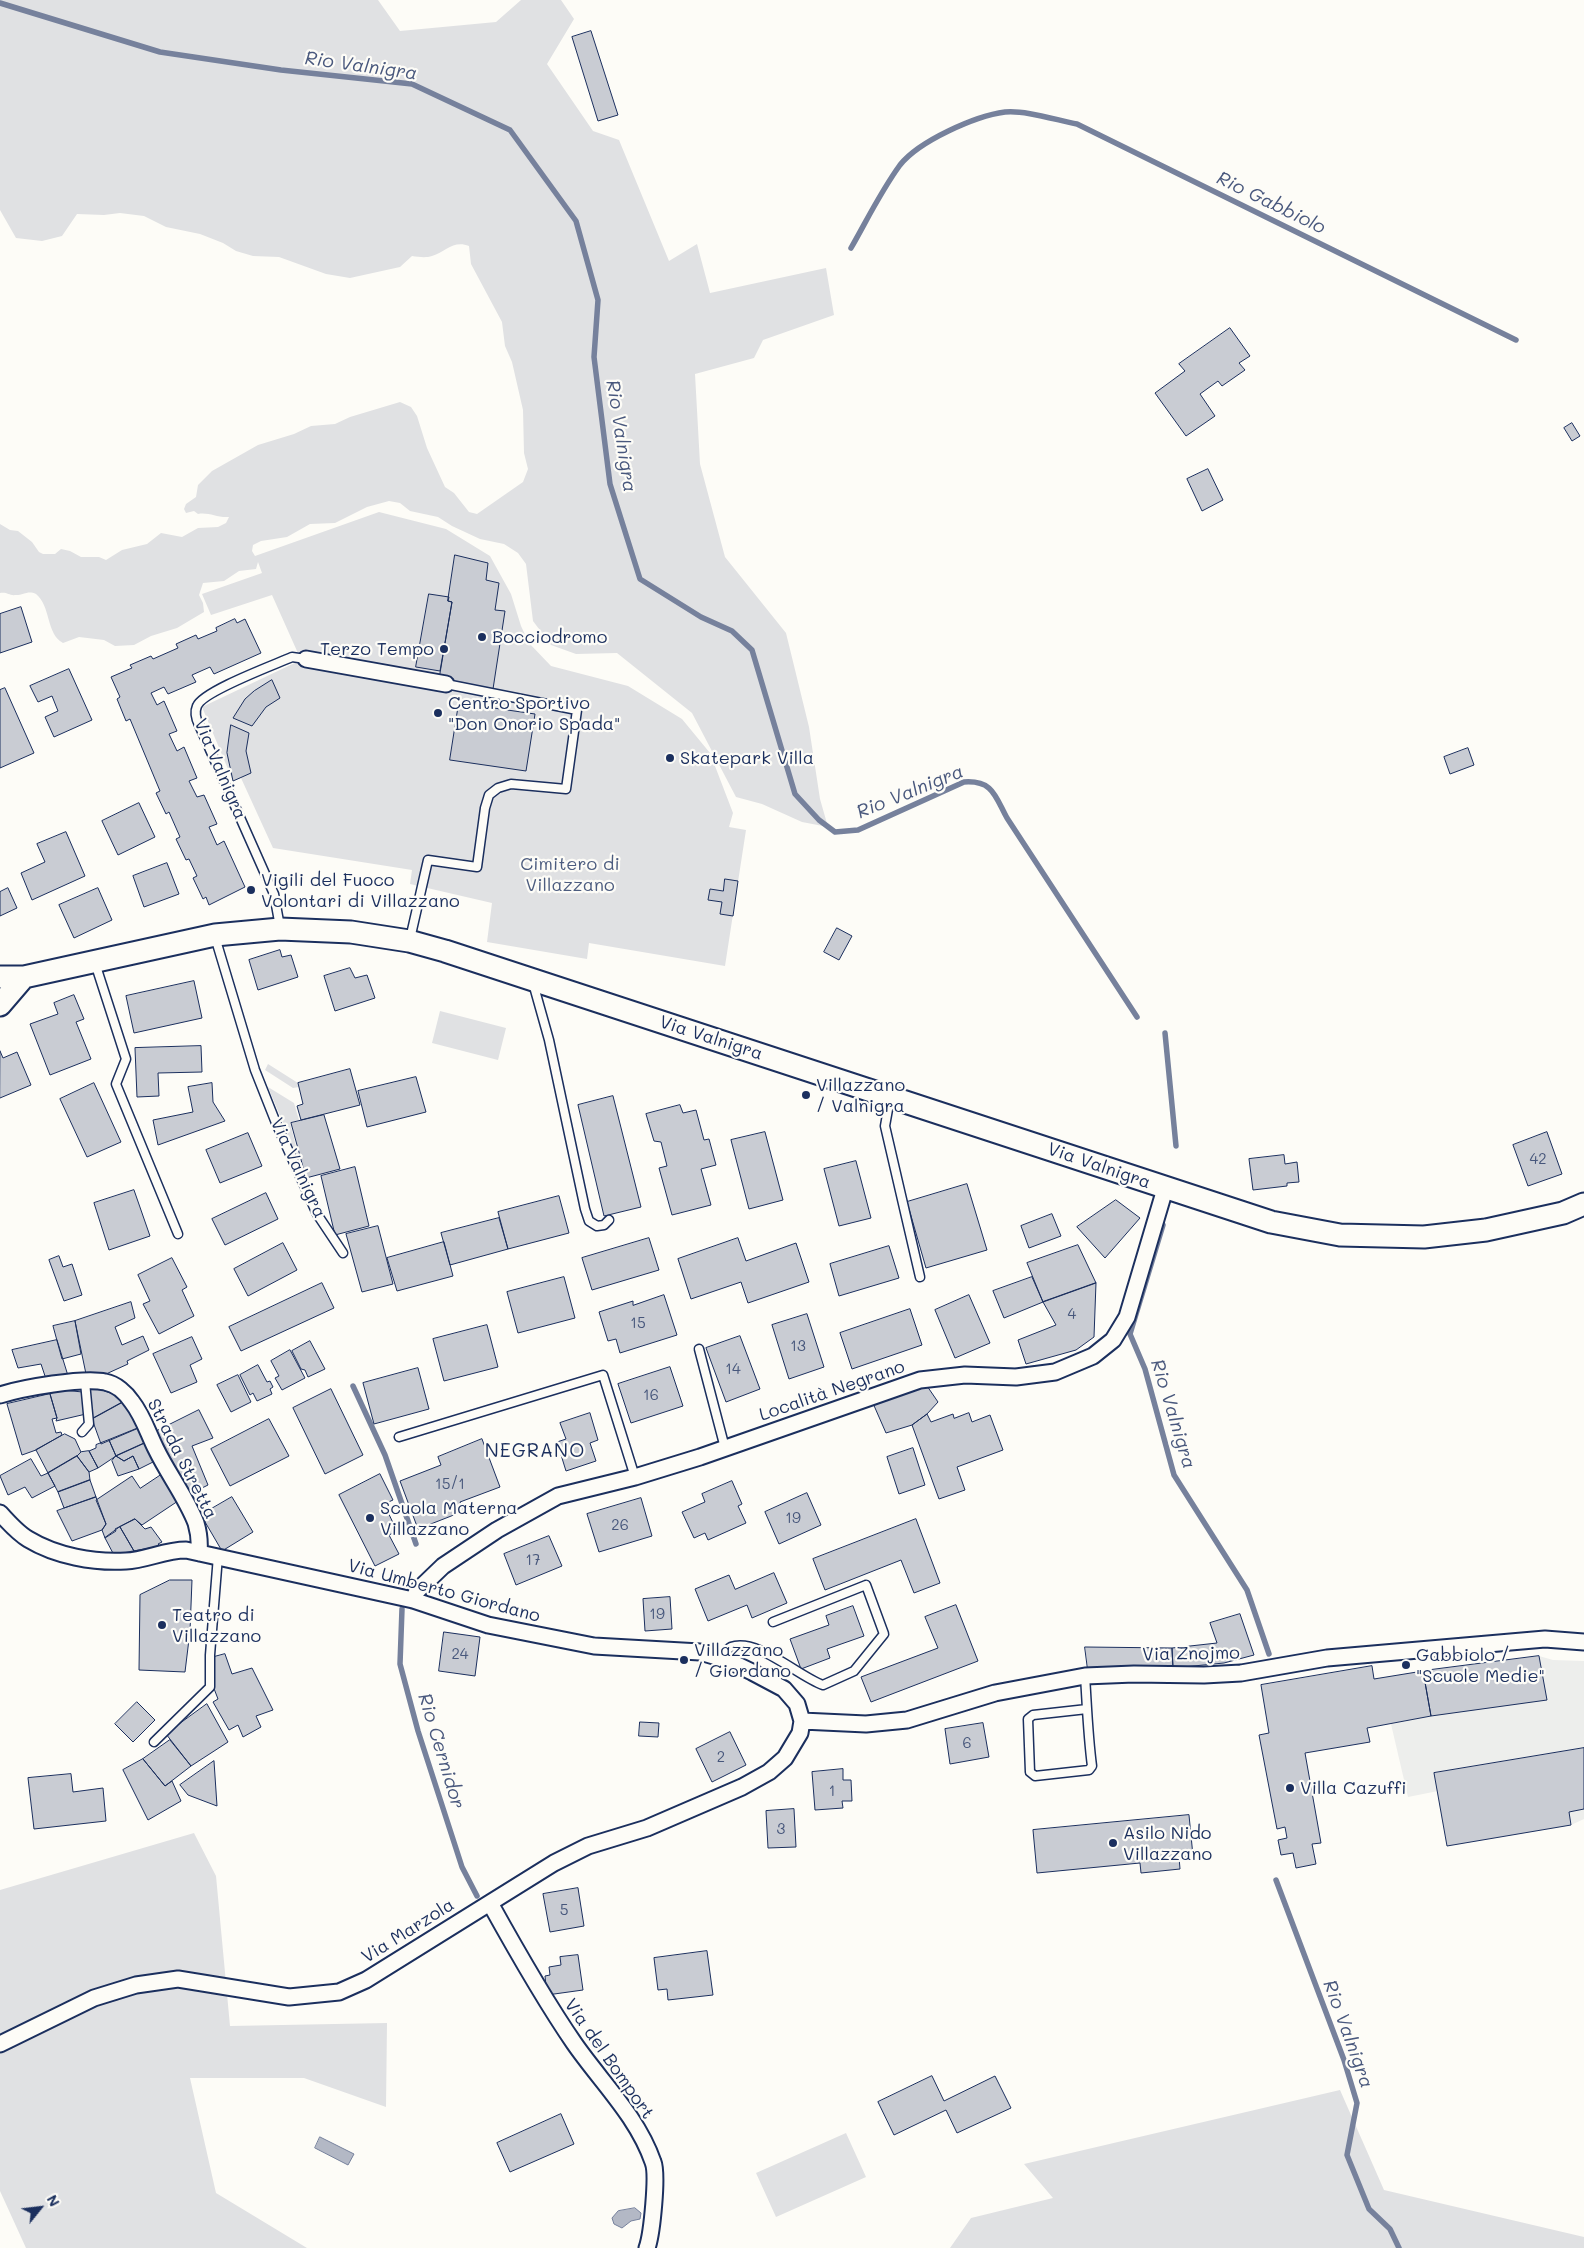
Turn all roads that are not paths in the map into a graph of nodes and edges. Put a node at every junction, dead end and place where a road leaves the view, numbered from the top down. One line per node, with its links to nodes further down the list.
1 (306, 659): 2 (street, Via Valnigra); 3 (lane, Via Valnigra)
2 (446, 684): 5 (lane, Via Valnigra)
3 (280, 929): 4 (main road, Via Valnigra); 5 (main road, Via Valnigra)
4 (215, 936): 6 (main road, Via Valnigra); 16 (lane, Via Valnigra)
5 (409, 941): 9 (main road, Via Valnigra)
6 (94, 961): 8 (main road, Via Valnigra); 15 (lane)
7 (0, 977): 8 (main road, Via Valnigra)
8 (24, 977): 10 (main road)
9 (531, 979): 11 (main road, Via Valnigra); 14 (lane)
10 (0, 1005)
11 (891, 1096): 12 (main road, Via Valnigra); 17 (lane)
12 (1165, 1189): 13 (main road, Via Valnigra); 23 (street, Località Negrano)
13 (1584, 1204)
14 (608, 1220)
15 (178, 1234)
16 (343, 1253)
17 (920, 1277)
18 (699, 1349): 23 (lane)
19 (85, 1382): 20 (street, Strada Stretta); 21 (lane); 26 (street, Strada Stretta)
20 (0, 1395)
21 (82, 1432)
22 (399, 1436): 24 (lane)
23 (725, 1448): 24 (street, Località Negrano)
24 (635, 1476): 28 (street, Località Negrano)
25 (0, 1513): 26 (street, Via Umberto Giordano)
26 (199, 1553): 27 (street, Via Umberto Giordano)
27 (218, 1556): 28 (street, Via Umberto Giordano); 35 (lane)
28 (413, 1600): 31 (street, Via Umberto Giordano)
29 (773, 1622): 31 (lane)
30 (1584, 1642): 32 (street, Via Znojmo)
31 (720, 1658): 34 (street, Via Umberto Giordano)
32 (1085, 1676): 33 (lane); 34 (street, Via Znojmo)
33 (1087, 1709): 33 (lane)
34 (801, 1727): 36 (street, Via Marzola)
35 (154, 1742)
36 (490, 1903): 37 (street, Via Marzola); 38 (street, Via del Bomport)
37 (0, 2044)
38 (648, 2248)

